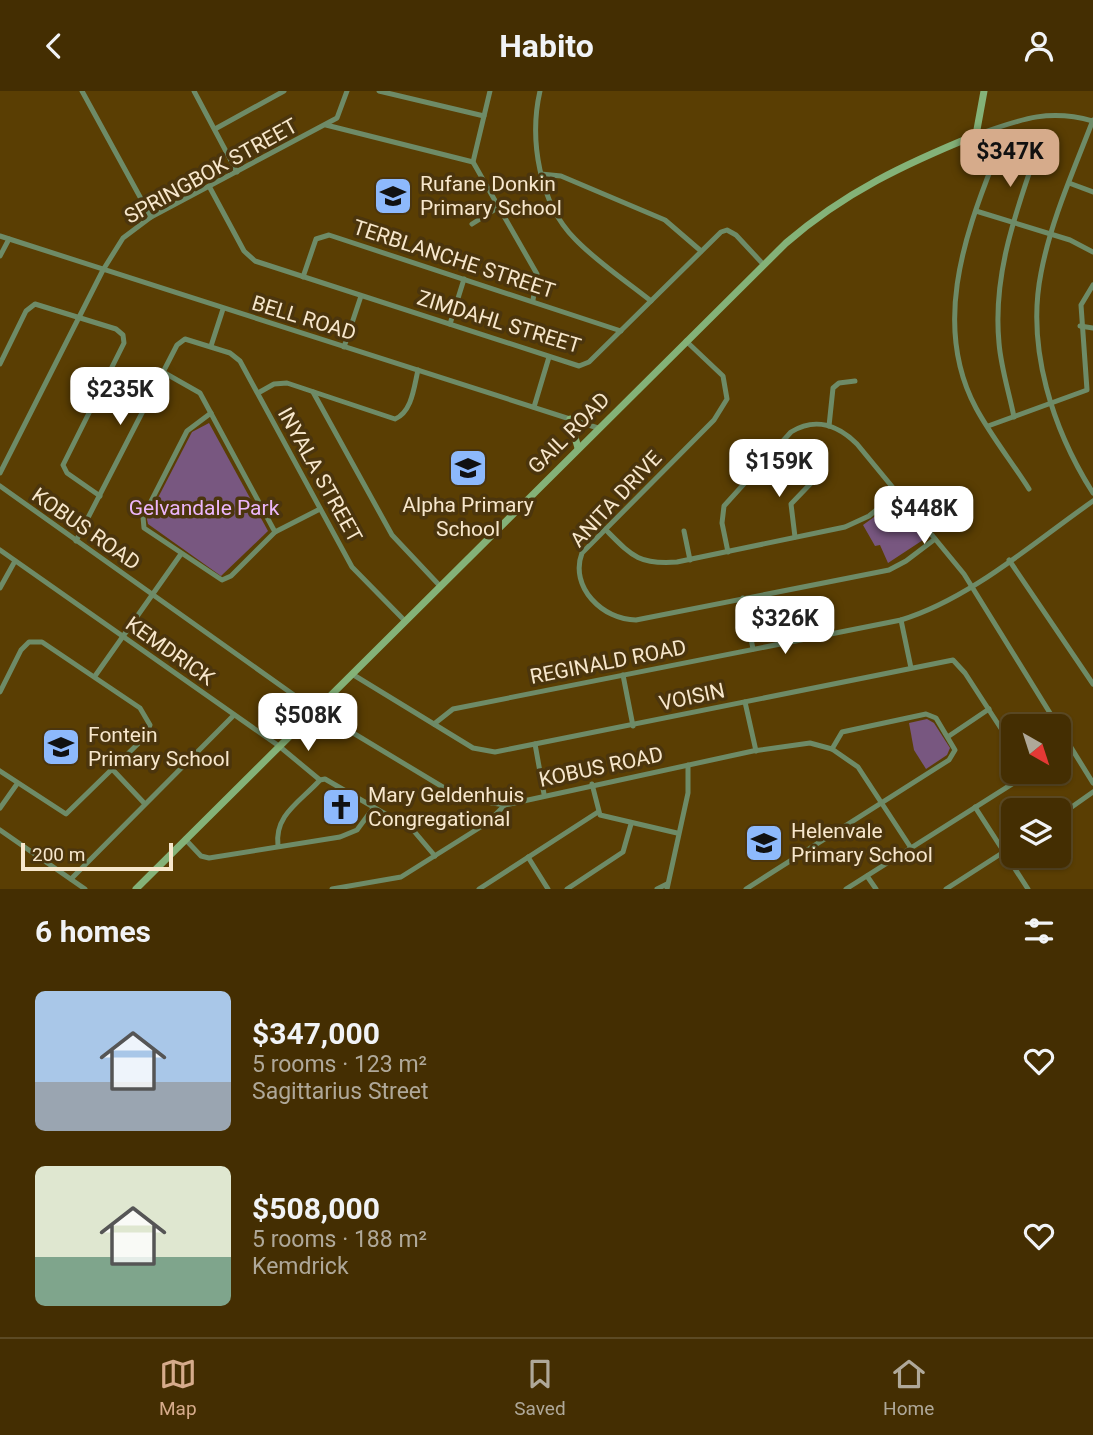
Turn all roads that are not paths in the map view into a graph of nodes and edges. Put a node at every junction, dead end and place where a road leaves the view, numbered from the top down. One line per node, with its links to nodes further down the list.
1 (82, 91): 22 (street)
2 (194, 91): 12 (street)
3 (284, 91): 12 (street)
4 (347, 91): 11 (street, SPRINGBOK STREET)
5 (379, 91): 9 (street)
6 (490, 91): 9 (street)
7 (540, 91): 16 (street)
8 (985, 91): 13 (street)
9 (484, 116): 14 (street)
10 (1093, 121): 13 (street, GAIL ROAD); 17 (street)
11 (326, 125): 14 (street); 15 (street, SPRINGBOK STREET)
12 (215, 129): 15 (street)
13 (976, 135): 31 (street, GAIL ROAD)
14 (474, 162): 20 (street)
15 (237, 172): 18 (street, SPRINGBOK STREET)
16 (541, 174): 28 (street); 38 (street)
17 (1069, 183): 19 (street); 25 (street)
18 (209, 186): 22 (street, SPRINGBOK STREET); 33 (street, ZIMDAHL STREET)
19 (1093, 192)
20 (499, 207): 24 (street); 37 (street)
21 (976, 211): 23 (street); 23 (street); 63 (street)
22 (151, 217): 32 (street, SPRINGBOK STREET)
23 (1013, 222): 25 (street); 60 (street)
24 (472, 224)
25 (1050, 234): 29 (street); 56 (street)
26 (0, 236): 27 (street, BELL ROAD)
27 (9, 239): 30 (street); 32 (street, BELL ROAD)
28 (701, 251): 31 (street, ZIMDAHL STREET); 38 (street, ZIMDAHL STREET)
29 (1093, 252)
30 (0, 256)
31 (763, 264): 45 (street, GAIL ROAD)
32 (103, 270): 39 (street, BELL ROAD); 40 (street, SPRINGBOK STREET)
33 (303, 277): 34 (street, TERBLANCHE STREET); 36 (street, ZIMDAHL STREET)
34 (464, 279): 37 (street, TERBLANCHE STREET); 41 (street)
35 (1093, 285): 42 (street)
36 (361, 296): 41 (street, ZIMDAHL STREET); 47 (street)
37 (533, 300): 44 (street, TERBLANCHE STREET)
38 (651, 301): 44 (street, ZIMDAHL STREET)
39 (223, 309): 46 (street); 47 (street, BELL ROAD)
40 (78, 317): 49 (street); 66 (street, SPRINGBOK STREET); 72 (street)
41 (450, 324): 48 (street, ZIMDAHL STREET)
42 (1080, 326): 43 (street); 56 (street)
43 (1093, 328)
44 (621, 331): 48 (street, ZIMDAHL STREET)
45 (686, 341): 64 (street, GAIL ROAD); 75 (street, ANITA DRIVE)
46 (211, 346): 51 (street, INYALA STREET); 54 (street, INYALA STREET)
47 (344, 347): 50 (street, BELL ROAD)
48 (549, 357): 57 (street)
49 (0, 364)
50 (418, 370): 55 (street); 57 (street, BELL ROAD)
51 (163, 372): 59 (street); 72 (street)
52 (855, 381): 62 (street)
53 (313, 391): 54 (street); 55 (street); 58 (street)
54 (258, 393): 74 (street, INYALA STREET)
55 (334, 398): 58 (street)
56 (1051, 405): 60 (street); 71 (street)
57 (534, 407): 61 (street, BELL ROAD)
58 (323, 409): 87 (street)
59 (211, 413): 77 (street); 83 (street)
60 (1014, 417): 63 (street)
61 (570, 419): 64 (street, BELL ROAD); 65 (street)
62 (829, 426): 70 (street); 82 (street)
63 (988, 426): 69 (street)
64 (598, 428): 65 (street, GAIL ROAD)
65 (578, 448): 87 (street, GAIL ROAD)
66 (0, 473)
67 (815, 479): 78 (street)
68 (2, 489): 80 (street, KOBUS ROAD)
69 (1029, 489)
70 (897, 493): 78 (street); 79 (street)
71 (1093, 493)
72 (100, 495): 80 (street)
73 (1093, 501): 85 (street, REGINALD ROAD)
74 (320, 509): 77 (street); 93 (street, INYALA STREET)
75 (605, 529): 84 (street); 91 (street, ANITA DRIVE)
76 (684, 531): 84 (street)
77 (275, 532): 83 (street)
78 (795, 537): 82 (street)
79 (935, 539): 88 (street); 91 (street, ANITA DRIVE)
80 (76, 541): 90 (street, KOBUS ROAD)
81 (0, 550): 86 (street, KEMDRICK)
82 (728, 552): 84 (street)
83 (181, 554): 90 (street)
84 (690, 560)
85 (1009, 560): 88 (street, REGINALD ROAD); 100 (street)
86 (15, 561): 89 (street); 94 (street, KEMDRICK)
87 (440, 586): 93 (street, GAIL ROAD)
88 (970, 587): 92 (street, REGINALD ROAD); 105 (street)
89 (0, 588)
90 (152, 596): 94 (street); 104 (street, KOBUS ROAD)
91 (743, 598): 95 (street)
92 (901, 620): 95 (street, REGINALD ROAD); 96 (street)
93 (405, 621): 97 (street, GAIL ROAD)
94 (122, 636): 99 (street); 106 (street, KEMDRICK)
95 (753, 649): 98 (street, REGINALD ROAD)
96 (911, 668): 102 (street, VOISIN); 103 (street, VOISIN)
97 (352, 674): 104 (street, GAIL ROAD); 107 (street, VOISIN)
98 (623, 675): 107 (street, REGINALD ROAD); 108 (street)
99 (95, 677): 101 (street); 118 (street)
100 (1093, 684)
101 (0, 691)
102 (745, 702): 108 (street, VOISIN); 115 (street)
103 (989, 709): 109 (street, VOISIN); 110 (street)
104 (315, 710): 112 (street, GAIL ROAD); 128 (street, KOBUS ROAD)
105 (1050, 714)
106 (234, 715): 112 (street, KEMDRICK); 127 (street)
107 (434, 724): 111 (street, VOISIN)
108 (633, 726): 111 (street, VOISIN)
109 (1001, 728)
110 (948, 736): 114 (street); 126 (street)
111 (534, 744): 124 (street)
112 (279, 746): 119 (street, KEMDRICK); 137 (street, GAIL ROAD)
113 (1071, 749): 120 (street)
114 (832, 750): 115 (street, KOBUS ROAD); 126 (street, KOBUS ROAD)
115 (756, 751): 116 (street, KOBUS ROAD)
116 (688, 765): 122 (street, KOBUS ROAD); 136 (street)
117 (0, 771): 121 (street)
118 (113, 771): 121 (street); 127 (street)
119 (320, 780): 129 (street, KEMDRICK); 138 (street)
120 (1093, 783)
121 (17, 784): 131 (street)
122 (592, 784): 124 (street, KOBUS ROAD); 133 (street)
123 (1010, 784): 130 (street)
124 (544, 794): 128 (street, KOBUS ROAD)
125 (1092, 794): 132 (street)
126 (882, 802): 140 (street, KOBUS ROAD); 155 (street)
127 (145, 804): 146 (street)
128 (505, 805): 142 (street)
129 (374, 807): 138 (street); 142 (street, KEMDRICK)
130 (975, 807): 139 (street); 140 (street)
131 (0, 808)
132 (1071, 809)
133 (598, 813): 134 (street); 143 (street)
134 (631, 824): 136 (street); 153 (street)
135 (0, 830): 146 (street)
136 (677, 833): 147 (street)
137 (185, 839): 138 (street); 149 (street, GAIL ROAD)
138 (278, 846)
139 (1001, 847)
140 (911, 848): 145 (street)
141 (1001, 854): 158 (street)
142 (435, 856): 150 (street)
143 (528, 857): 151 (street); 152 (street)
144 (1014, 868): 159 (street)
145 (867, 876): 156 (street); 157 (street)
146 (71, 879): 148 (street)
147 (667, 886): 154 (street)
148 (85, 889)
149 (136, 889)
150 (332, 889)
151 (480, 889)
152 (548, 889)
153 (567, 889)
154 (657, 889)
155 (746, 889)
156 (846, 889)
157 (876, 889)
158 (946, 889)
159 (1028, 889)

